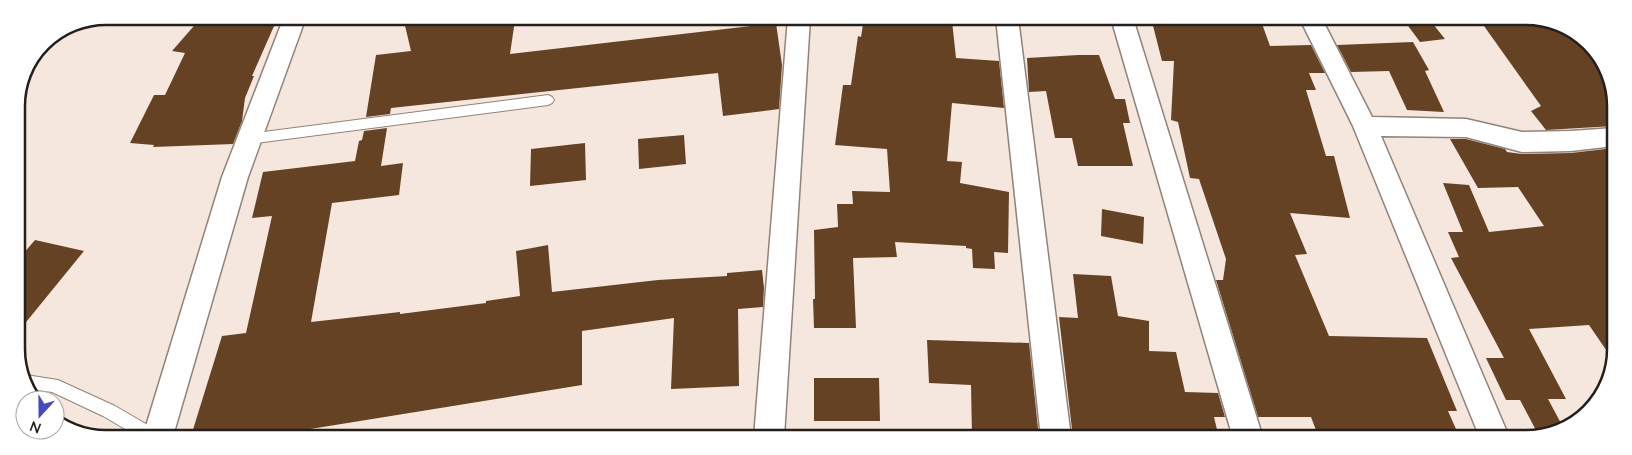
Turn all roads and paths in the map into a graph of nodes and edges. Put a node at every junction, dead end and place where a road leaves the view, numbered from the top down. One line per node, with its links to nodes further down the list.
1 (293, 25): 9 (street)
2 (805, 25): 13 (street)
3 (1007, 25): 14 (street)
4 (1124, 25): 15 (street)
5 (1313, 25): 7 (street)
6 (548, 100): 9 (lane)
7 (1365, 126): 8 (street); 16 (street)
8 (1607, 138)
9 (249, 139): 12 (street)
10 (32, 382): 11 (lane)
11 (142, 430)
12 (160, 430)
13 (770, 430)
14 (1055, 430)
15 (1246, 430)
16 (1492, 430)

